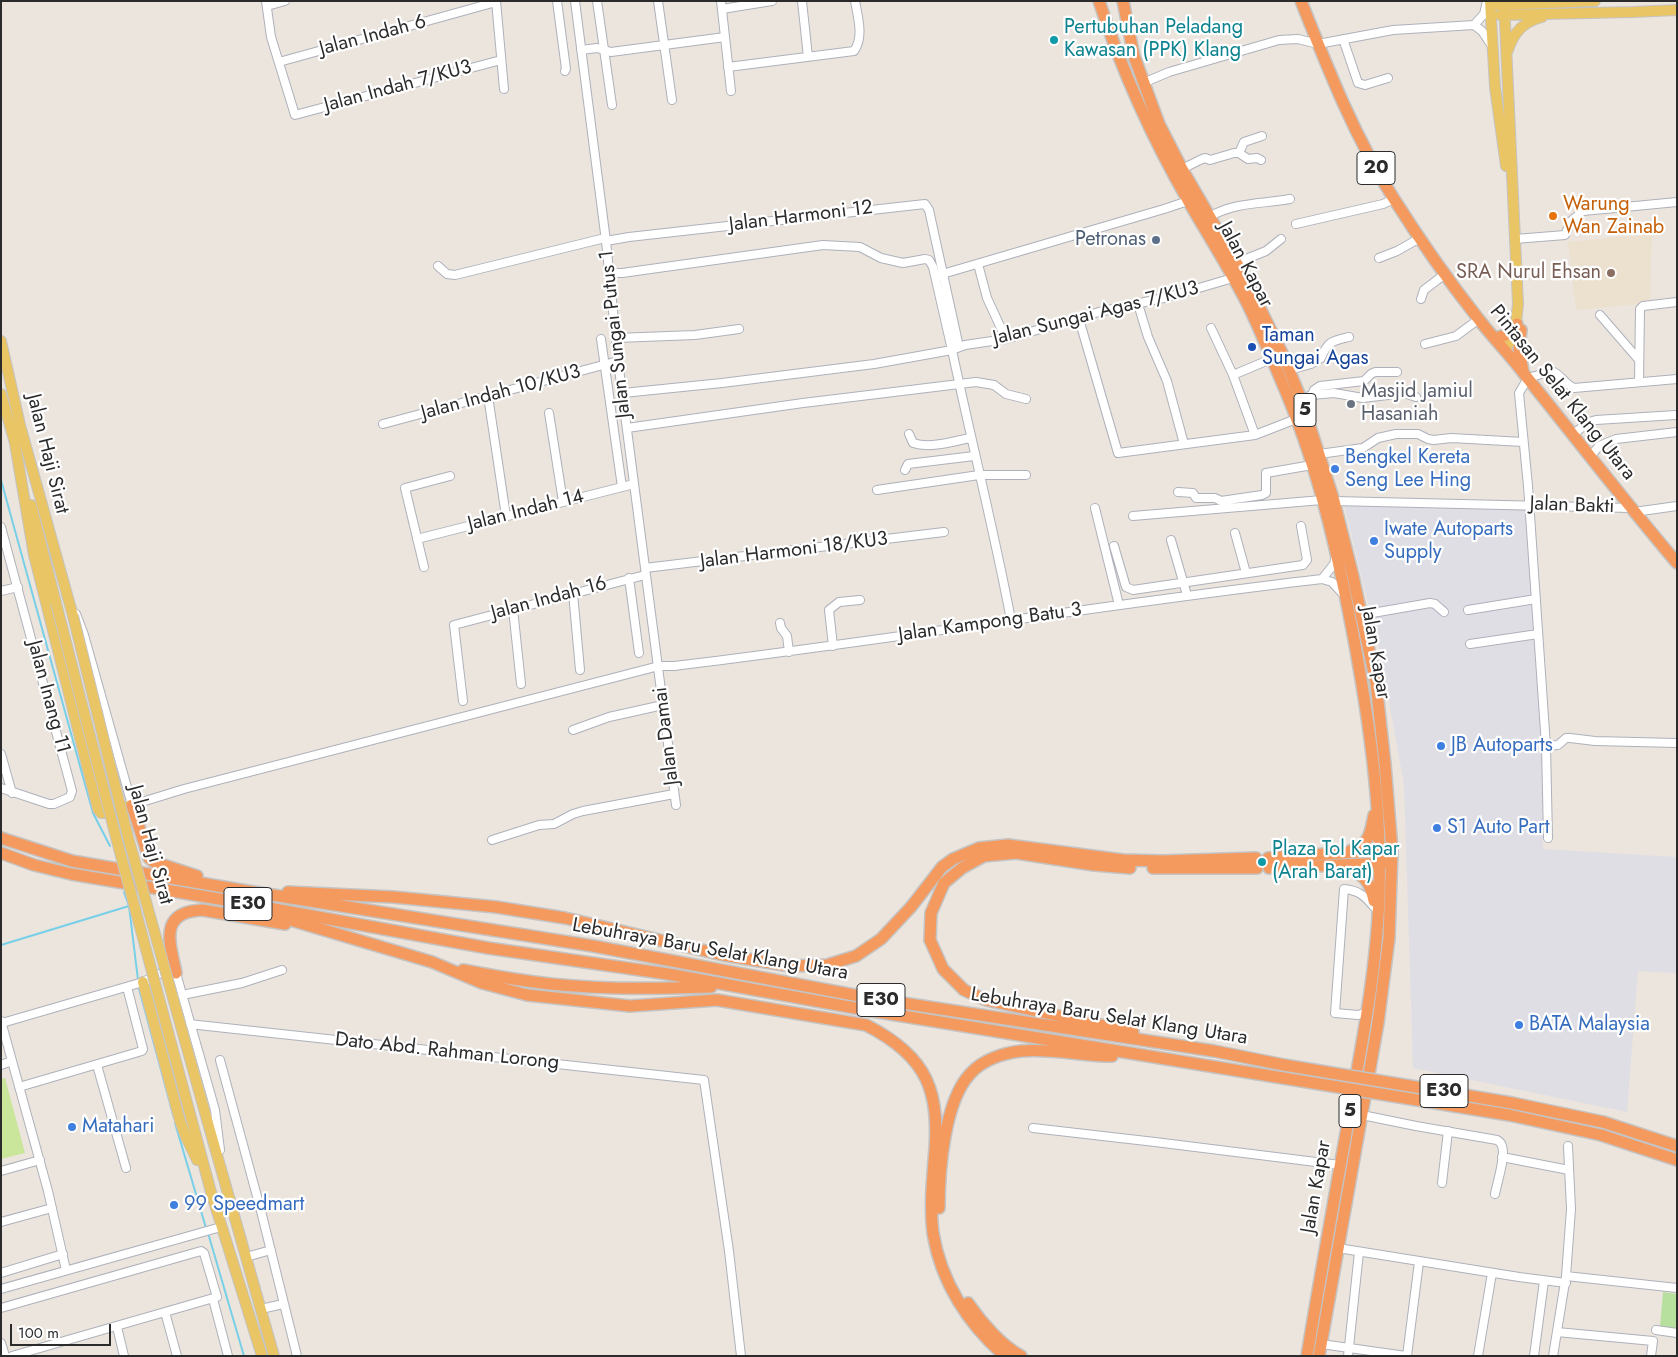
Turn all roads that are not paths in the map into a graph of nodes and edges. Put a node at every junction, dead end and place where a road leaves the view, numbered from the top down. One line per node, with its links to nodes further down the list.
1 (285, 1): 15 (street)
2 (557, 1): 34 (street)
3 (574, 1): 27 (street, Jalan Sungai Putus 1)
4 (597, 1): 28 (street)
5 (658, 1): 25 (street)
6 (772, 1): 16 (street)
7 (802, 1): 29 (street)
8 (855, 1): 29 (street)
9 (1099, 1): 47 (highway, Jalan Kapar / 5)
10 (1123, 1): 36 (highway, Jalan Kapar / 5)
11 (1301, 1): 24 (highway, Pintasan Selat Klang Utara / 20)
12 (1595, 1): 14 (main road)
13 (496, 2): 31 (street); 32 (street, Jalan Indah 6)
14 (1551, 2): 18 (main road)
15 (267, 4): 32 (street)
16 (721, 5): 22 (street)
17 (1489, 6): 18 (main road); 21 (street); 26 (main road)
18 (1504, 7): 20 (main road); 30 (main road)
19 (1677, 10): 20 (main road)
20 (1558, 13): 30 (main road)
21 (1474, 25): 23 (street); 26 (street)
22 (725, 37): 25 (street); 33 (street)
23 (1343, 39): 24 (street); 35 (street)
24 (1318, 44): 36 (street); 46 (highway, Pintasan Selat Klang Utara / 20)
25 (664, 45): 28 (street); 39 (street)
26 (1492, 47): 51 (main road)
27 (581, 50): 28 (street); 54 (street, Jalan Sungai Putus 1)
28 (604, 50): 40 (street)
29 (808, 57): 33 (street)
30 (1506, 58): 51 (main road)
31 (501, 60): 32 (street, Jalan Indah 7/KU3); 37 (street)
32 (279, 62)
33 (728, 67): 38 (street)
34 (565, 71)
35 (1388, 78)
36 (1143, 83): 44 (highway, Jalan Kapar / 5)
37 (504, 89)
38 (731, 92)
39 (672, 100)
40 (612, 105)
41 (1262, 136): 42 (street)
42 (1239, 153): 43 (street); 44 (street)
43 (1261, 160)
44 (1182, 169): 49 (highway, Jalan Kapar / 5)
45 (1290, 199): 49 (street)
46 (1394, 199): 50 (street); 52 (highway, Pintasan Selat Klang Utara / 20)
47 (1188, 200): 57 (street); 63 (highway, Jalan Kapar / 5)
48 (1677, 202): 51 (street)
49 (1209, 217): 56 (highway, Jalan Kapar / 5)
50 (1296, 224)
51 (1515, 234): 70 (main road)
52 (1420, 238): 55 (street); 61 (highway, Pintasan Selat Klang Utara / 20)
53 (1281, 239): 56 (street)
54 (606, 240): 58 (street); 59 (street, Jalan Sungai Putus 1); 60 (street, Jalan Harmoni 12)
55 (1379, 258)
56 (1236, 263): 86 (highway, Jalan Kapar / 5)
57 (978, 264): 60 (street); 77 (street)
58 (438, 266)
59 (609, 273): 62 (street); 74 (street, Jalan Sungai Putus 1)
60 (943, 274): 62 (street); 80 (street)
61 (1445, 274): 64 (street); 69 (highway, Pintasan Selat Klang Utara / 20)
62 (934, 276): 80 (street)
63 (1233, 278): 66 (street, Jalan Sungai Agas 7/KU3); 82 (highway, Jalan Kapar / 5)
64 (1421, 299)
65 (1677, 302): 83 (street)
66 (1138, 304): 68 (street, Jalan Sungai Agas 7/KU3); 112 (street)
67 (1600, 315): 83 (street)
68 (1080, 318): 77 (street, Jalan Sungai Agas 7/KU3); 112 (street)
69 (1479, 319): 75 (highway, Pintasan Selat Klang Utara / 20); 79 (street)
70 (1519, 327): 75 (highway); 81 (main road); 89 (highway)
71 (1211, 328): 88 (street)
72 (739, 329): 74 (street)
73 (1349, 337): 86 (street)
74 (616, 338): 84 (street, Jalan Sungai Putus 1)
75 (1495, 338): 81 (highway, Pintasan Selat Klang Utara / 20)
76 (601, 339): 85 (street)
77 (1006, 339): 80 (street, Jalan Sungai Agas 7/KU3)
78 (1, 341): 147 (main road, Jalan Haji Sirat)
79 (1425, 344)
80 (955, 348): 92 (street); 93 (street, Jalan Sungai Agas 7/KU3)
81 (1506, 352): 89 (highway, Pintasan Selat Klang Utara / 20)
82 (1271, 359): 88 (street); 102 (highway, Jalan Kapar / 5)
83 (1639, 360): 91 (street)
84 (618, 361): 85 (street, Jalan Indah 10/KU3); 93 (street, Jalan Sungai Putus 1)
85 (605, 365): 95 (street, Jalan Indah 10/KU3); 122 (street)
86 (1289, 370): 96 (highway, Jalan Kapar / 5)
87 (1397, 372): 96 (street)
88 (1233, 375): 107 (street)
89 (1526, 375): 91 (street); 108 (highway, Pintasan Selat Klang Utara / 20); 111 (street)
90 (1677, 379): 91 (street)
91 (1639, 382)
92 (959, 384): 98 (street); 104 (street); 110 (street)
93 (623, 393): 104 (street, Jalan Sungai Putus 1)
94 (1, 394): 109 (main road, Jalan Haji Sirat)
95 (488, 396): 103 (street, Jalan Indah 10/KU3); 131 (street)
96 (1306, 397): 97 (street); 113 (highway, Jalan Kapar / 5)
97 (1416, 397)
98 (1026, 399)
99 (1677, 407): 101 (street)
100 (549, 413): 126 (street)
101 (1677, 415): 108 (street)
102 (1296, 419): 107 (street); 116 (highway, Jalan Kapar / 5)
103 (383, 424)
104 (627, 428): 121 (street, Jalan Sungai Putus 1)
105 (1677, 432): 115 (street)
106 (909, 434): 110 (street)
107 (1255, 435): 112 (street)
108 (1572, 435): 115 (highway, Pintasan Selat Klang Utara / 20)
109 (14, 438): 181 (main road); 226 (main road, Jalan Haji Sirat, bridge)
110 (971, 438): 114 (street)
111 (1524, 442): 113 (street); 127 (street)
112 (1184, 444)
113 (1319, 454): 125 (highway, Jalan Kapar / 5)
114 (974, 456): 117 (street); 118 (street)
115 (1590, 457): 130 (highway, Pintasan Selat Klang Utara / 20)
116 (1312, 465): 124 (street); 125 (highway, Jalan Kapar / 5)
117 (904, 470)
118 (979, 475): 120 (street); 123 (street); 161 (street)
119 (450, 476): 137 (street)
120 (1026, 476)
121 (634, 484): 122 (street, Jalan Indah 14); 143 (street, Jalan Sungai Putus 1)
122 (622, 487): 126 (street, Jalan Indah 14)
123 (877, 490)
124 (1178, 492)
125 (1328, 501): 127 (street, Jalan Bakti); 132 (street, Jalan Bakti); 140 (highway, Jalan Kapar / 5); 160 (highway, Jalan Kapar / 5)
126 (563, 502): 131 (street, Jalan Indah 14)
127 (1529, 505): 130 (street, Jalan Bakti); 154 (street)
128 (1677, 506): 130 (street, Jalan Bakti)
129 (1095, 508): 156 (street)
130 (1632, 510): 141 (highway, Pintasan Selat Klang Utara / 20)
131 (506, 516): 137 (street, Jalan Indah 14)
132 (1133, 516)
133 (1301, 526): 144 (street)
134 (1, 527): 149 (street, Jalan Inang 11)
135 (944, 532): 143 (street, Jalan Harmoni 18/KU3)
136 (1235, 533): 144 (street)
137 (417, 539): 142 (street)
138 (1171, 540): 148 (street)
139 (1114, 546): 148 (street)
140 (1336, 554): 146 (street); 153 (highway, Jalan Kapar / 5)
141 (1677, 564)
142 (424, 567)
143 (645, 571): 145 (street, Jalan Indah 16); 168 (street, Jalan Sungai Putus 1)
144 (1246, 573): 148 (street)
145 (629, 578): 151 (street, Jalan Indah 16); 167 (street)
146 (1322, 579): 152 (street, Jalan Kampong Batu 3); 153 (street)
147 (63, 580): 181 (street); 225 (main road, Jalan Haji Sirat, bridge)
148 (1183, 581): 152 (street)
149 (18, 587): 150 (street); 178 (street, Jalan Inang 11)
150 (1, 591)
151 (573, 593): 157 (street, Jalan Indah 16); 169 (street)
152 (1187, 595): 156 (street, Jalan Kampong Batu 3)
153 (1346, 598): 180 (highway, Jalan Kapar / 5)
154 (1536, 599): 158 (street); 163 (street)
155 (860, 600): 165 (street)
156 (1119, 605): 161 (street, Jalan Kampong Batu 3)
157 (513, 609): 170 (street); 171 (street, Jalan Indah 16)
158 (1468, 610)
159 (1444, 612): 160 (street)
160 (1362, 615): 186 (highway, Jalan Kapar / 5)
161 (1011, 620): 165 (street, Jalan Kampong Batu 3)
162 (780, 623): 166 (street)
163 (1538, 634): 164 (street); 175 (street)
164 (1470, 644)
165 (833, 646): 166 (street, Jalan Kampong Batu 3)
166 (789, 652): 168 (street, Jalan Kampong Batu 3)
167 (639, 653)
168 (659, 666): 172 (street, Jalan Damai); 181 (street, Jalan Kampong Batu 3)
169 (580, 670)
170 (521, 684)
171 (463, 701)
172 (663, 705): 173 (street); 179 (street, Jalan Damai)
173 (573, 730)
174 (1677, 742): 175 (street)
175 (1546, 746): 184 (street)
176 (1, 754): 178 (street)
177 (1, 788): 178 (street, Jalan Inang 11)
178 (12, 793)
179 (674, 794): 182 (street, Jalan Damai); 185 (street)
180 (1377, 799): 187 (highway, Jalan Kapar / 5); 189 (highway)
181 (132, 805): 193 (highway)
182 (676, 805)
183 (1, 838): 193 (highway, Lebuhraya Baru Selat Klang Utara / E30)
184 (1548, 838)
185 (492, 840)
186 (1392, 850): 187 (highway); 191 (highway, Jalan Kapar / 5)
187 (1380, 851): 189 (highway); 192 (highway, Jalan Kapar / 5)
188 (1, 853): 194 (highway, Lebuhraya Baru Selat Klang Utara / E30)
189 (1340, 859): 190 (highway); 192 (highway); 195 (highway)
190 (1269, 863)
191 (1392, 863): 192 (highway); 213 (highway, Jalan Kapar / 5)
192 (1379, 864): 195 (highway, Jalan Kapar / 5)
193 (236, 889): 206 (highway, Lebuhraya Baru Selat Klang Utara / E30); 206 (highway)
194 (226, 900): 196 (highway); 201 (highway, Lebuhraya Baru Selat Klang Utara / E30)
195 (1376, 914): 203 (highway, Jalan Kapar / 5); 203 (street)
196 (321, 930): 197 (highway); 199 (highway)
197 (444, 967): 201 (highway); 268 (highway)
198 (282, 970): 202 (street)
199 (176, 973): 200 (street); 202 (street)
200 (136, 984): 204 (street); 211 (street); 226 (main road)
201 (729, 986): 207 (highway, Lebuhraya Baru Selat Klang Utara / E30)
202 (182, 995): 205 (street)
203 (1368, 1012): 221 (highway, Jalan Kapar / 5)
204 (2, 1022): 209 (street)
205 (190, 1024): 225 (street); 267 (street, Dato Abd. Rahman Lorong)
206 (1214, 1051): 217 (highway, Lebuhraya Baru Selat Klang Utara / E30, bridge)
207 (1144, 1056): 220 (highway, Lebuhraya Baru Selat Klang Utara / E30, bridge); 269 (highway)
208 (220, 1060): 234 (street)
209 (12, 1061): 210 (street); 212 (street)
210 (1, 1065)
211 (97, 1065): 212 (street); 222 (street)
212 (20, 1086): 219 (street)
213 (1362, 1115): 215 (street); 233 (highway, Jalan Kapar / 5)
214 (1033, 1128): 221 (street)
215 (1448, 1131): 218 (street); 227 (street)
216 (1568, 1146): 223 (street)
217 (1677, 1146)
218 (1502, 1157): 223 (street); 228 (street)
219 (40, 1160): 224 (street); 229 (street)
220 (1677, 1160)
221 (1340, 1165): 270 (highway, Jalan Kapar / 5)
222 (126, 1168)
223 (1569, 1170): 244 (street)
224 (1, 1171)
225 (222, 1172): 238 (main road, Jalan Haji Sirat)
226 (207, 1178): 231 (main road, Jalan Haji Sirat)
227 (1442, 1183)
228 (1495, 1194)
229 (52, 1208): 230 (street); 237 (street)
230 (1, 1222)
231 (216, 1228): 232 (street); 264 (main road, Jalan Haji Sirat)
232 (193, 1234): 235 (street); 240 (street)
233 (1338, 1248): 236 (street); 257 (highway, Jalan Kapar / 5)
234 (271, 1250): 238 (street); 248 (street)
235 (200, 1252): 247 (street); 249 (street)
236 (1358, 1252): 239 (street); 258 (street)
237 (62, 1254): 240 (street); 241 (street)
238 (246, 1257): 250 (main road, Jalan Haji Sirat)
239 (1419, 1262): 242 (street); 272 (street)
240 (66, 1270): 246 (street)
241 (1, 1273)
242 (1492, 1273): 243 (street); 273 (street)
243 (1544, 1280): 244 (street); 274 (street)
244 (1566, 1280): 245 (street); 254 (street)
245 (1677, 1288)
246 (1, 1289)
247 (215, 1298): 251 (street); 263 (street)
248 (283, 1304): 250 (street); 266 (street)
249 (1, 1308)
250 (261, 1309): 265 (main road, Jalan Haji Sirat)
251 (165, 1312): 252 (street); 262 (street)
252 (117, 1327): 260 (street); 261 (street)
253 (1656, 1330): 255 (street)
254 (1557, 1332): 275 (street); 276 (street)
255 (1677, 1333)
256 (1, 1343): 259 (street)
257 (1321, 1344): 258 (street); 271 (highway, Jalan Kapar / 5)
258 (1348, 1352): 272 (street)
259 (5, 1356)
260 (12, 1356)
261 (124, 1356)
262 (177, 1356)
263 (228, 1356)
264 (262, 1356)
265 (274, 1356)
266 (297, 1356)
267 (741, 1356)
268 (1004, 1356)
269 (1021, 1356)
270 (1307, 1356)
271 (1319, 1356)
272 (1406, 1356)
273 (1478, 1356)
274 (1534, 1356)
275 (1553, 1356)
276 (1651, 1356)

